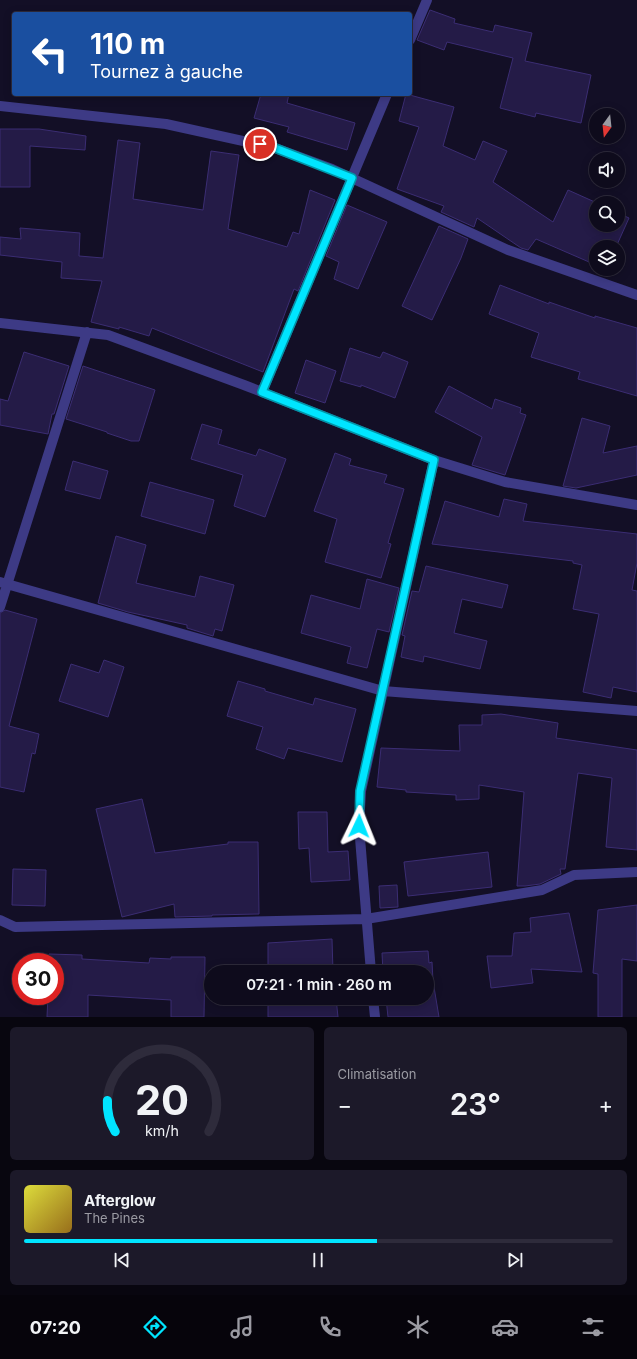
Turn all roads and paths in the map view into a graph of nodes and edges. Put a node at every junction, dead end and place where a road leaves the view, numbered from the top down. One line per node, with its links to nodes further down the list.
1 (427, 0): 2 (street)
2 (412, 35)
3 (386, 96): 5 (street)
4 (0, 106): 5 (street)
5 (352, 178): 6 (street); 9 (street)
6 (637, 296)
7 (0, 323): 8 (street)
8 (87, 332): 9 (street); 12 (street)
9 (262, 392): 10 (street)
10 (434, 460): 11 (street); 14 (street)
11 (637, 505)
12 (3, 583): 13 (street); 14 (street)
13 (0, 606)
14 (383, 691): 15 (street); 17 (street)
15 (637, 710)
16 (637, 872): 17 (street)
17 (366, 919): 18 (street); 19 (street)
18 (0, 920)
19 (370, 965)
20 (374, 1005): 21 (street)
21 (375, 1017)

